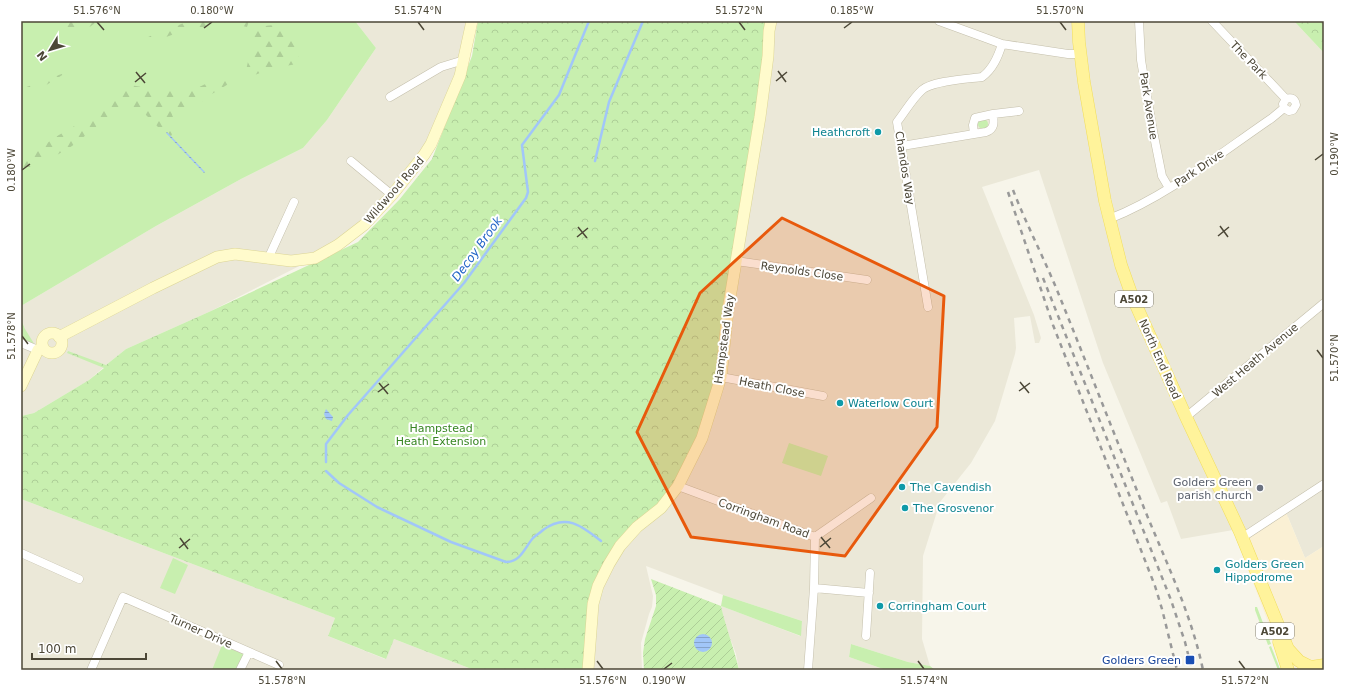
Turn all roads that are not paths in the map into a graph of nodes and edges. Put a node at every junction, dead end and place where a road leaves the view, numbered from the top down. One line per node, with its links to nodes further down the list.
1 (472, 21): 9 (street, Wildwood Road)
2 (771, 21): 23 (street, Hampstead Way)
3 (939, 21): 7 (street)
4 (1078, 21): 8 (main road, North End Road / A502)
5 (1139, 21): 18 (street, Park Avenue)
6 (1212, 21): 11 (street, The Park)
7 (1002, 44): 8 (street); 16 (street, Chandos Way)
8 (1080, 54): 21 (main road, North End Road / A502)
9 (464, 60): 10 (street); 19 (street, Wildwood Road)
10 (390, 97)
11 (1284, 104): 12 (street, The Park); 18 (street, Park Drive)
12 (1296, 105)
13 (1019, 111): 14 (street)
14 (993, 114): 15 (street); 15 (street)
15 (974, 134): 16 (street)
16 (902, 146): 26 (street, Chandos Way)
17 (351, 161): 19 (street)
18 (1169, 188): 21 (street, Park Drive)
19 (392, 195): 22 (street, Wildwood Road)
20 (294, 202): 22 (street)
21 (1109, 219): 32 (main road, North End Road / A502)
22 (268, 258): 28 (street, Wildwood Road)
23 (736, 261): 24 (street, Reynolds Close); 29 (street, Hampstead Way)
24 (868, 280)
25 (1324, 303): 32 (street, West Heath Avenue)
26 (928, 307)
27 (21, 342): 28 (street)
28 (40, 348): 30 (street)
29 (721, 377): 31 (street, Heath Close); 34 (street, Hampstead Way)
30 (21, 386)
31 (823, 396)
32 (1186, 416): 37 (main road, North End Road / A502)
33 (1324, 484): 37 (street)
34 (678, 486): 36 (street, Corringham Road); 51 (street, Hampstead Way)
35 (871, 498): 36 (street)
36 (815, 536): 41 (street, Corringham Road)
37 (1243, 537): 42 (main road, North End Road / A502)
38 (21, 553): 40 (street)
39 (870, 573): 43 (street)
40 (79, 579)
41 (814, 588): 43 (street); 52 (street, Corringham Road)
42 (1263, 591): 48 (main road, North End Road / A502); 53 (main road, North End Road / A502)
43 (869, 592): 44 (street)
44 (866, 636)
45 (249, 652): 46 (street, Turner Drive); 49 (street, Turner Drive); 50 (street)
46 (279, 665)
47 (1324, 665): 48 (main road)
48 (1307, 668)
49 (91, 670)
50 (240, 670)
51 (588, 670)
52 (808, 670)
53 (1288, 670)

